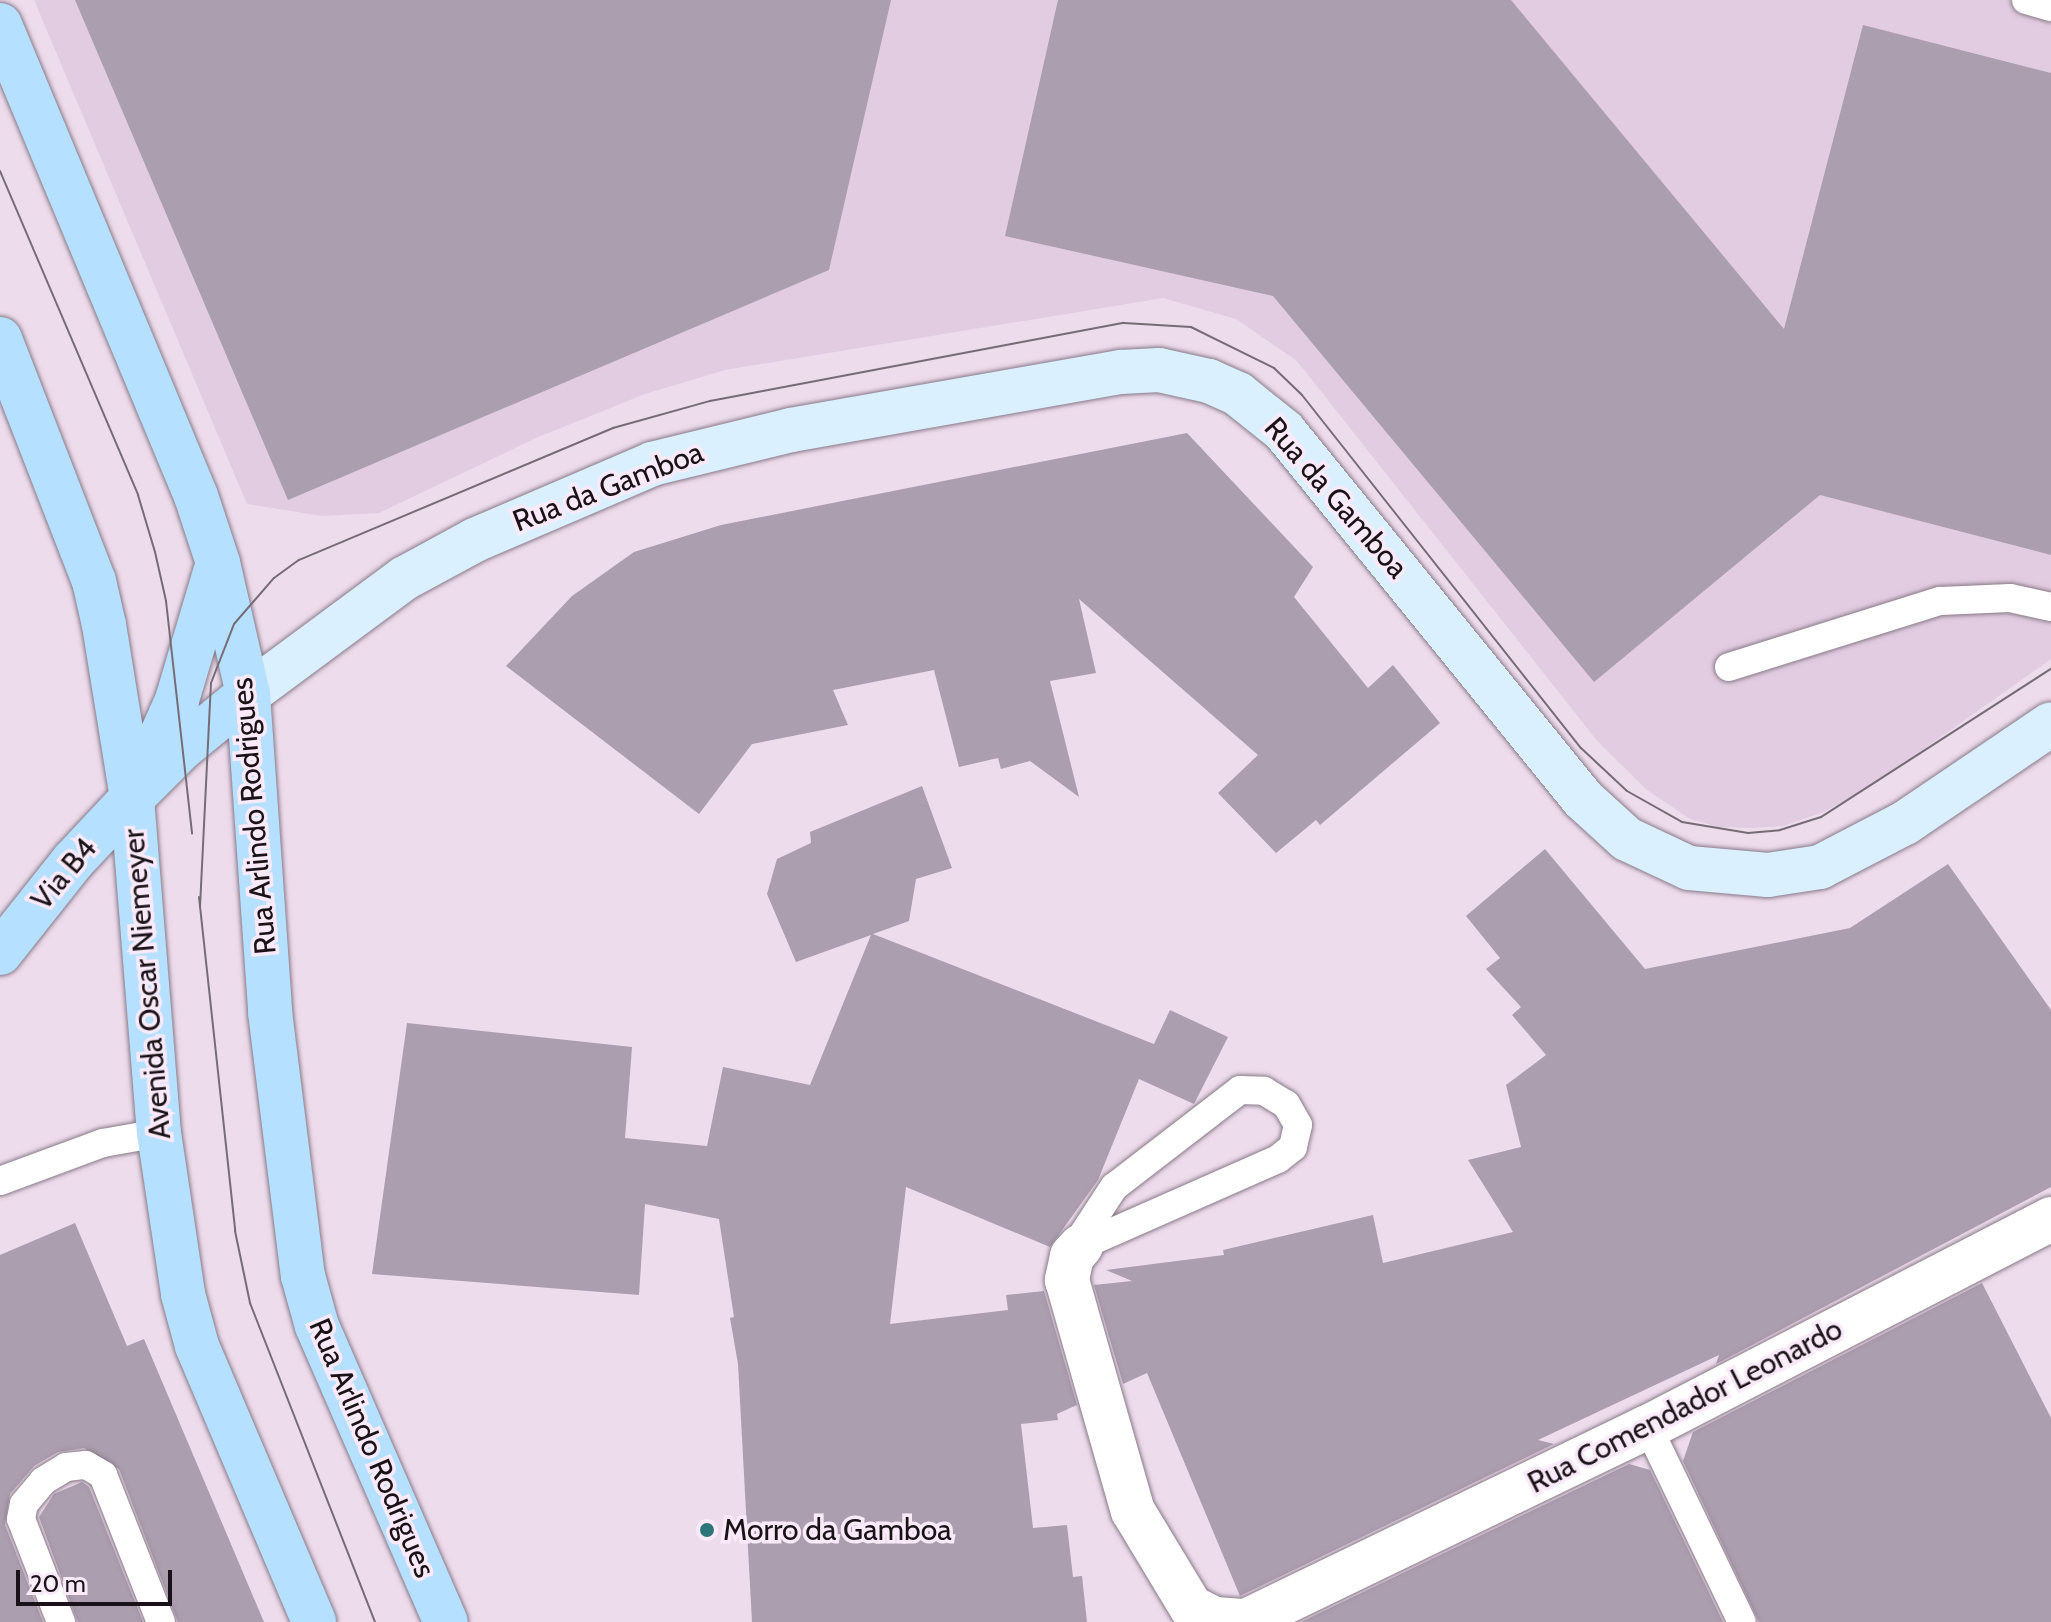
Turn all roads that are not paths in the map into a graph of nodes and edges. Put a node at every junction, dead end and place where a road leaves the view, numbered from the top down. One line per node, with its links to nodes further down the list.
1 (2026, 0): 2 (lane)
2 (2051, 7)
3 (0, 25): 5 (main road, Rua Arlindo Rodrigues)
4 (0, 339): 10 (main road, Avenida Oscar Niemeyer)
5 (218, 563): 8 (main road, Rua Arlindo Rodrigues); 10 (main road)
6 (2051, 607): 7 (lane)
7 (1729, 667)
8 (248, 694): 9 (street, Rua da Gamboa); 10 (main road, Via B4); 20 (main road, Rua Arlindo Rodrigues)
9 (2051, 724)
10 (132, 798): 11 (main road, Via B4); 12 (main road, Avenida Oscar Niemeyer)
11 (0, 953)
12 (159, 1133): 13 (lane); 19 (main road, Avenida Oscar Niemeyer)
13 (0, 1181)
14 (2051, 1219): 16 (street, Rua Comendador Leonardo)
15 (1081, 1246): 15 (lane); 16 (street, Rua Comendador Leonardo)
16 (1648, 1427): 21 (lane)
17 (61, 1622): 18 (lane)
18 (161, 1622)
19 (314, 1622)
20 (446, 1622)
21 (1742, 1622)

